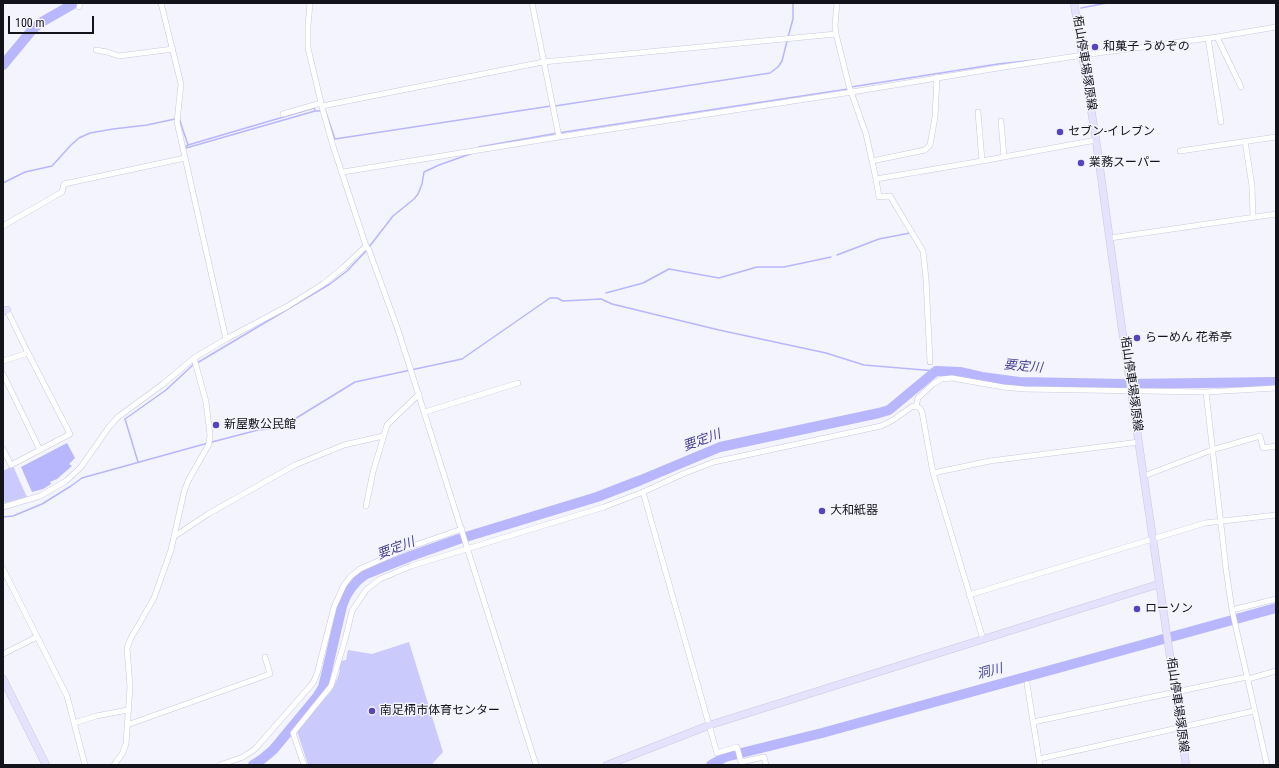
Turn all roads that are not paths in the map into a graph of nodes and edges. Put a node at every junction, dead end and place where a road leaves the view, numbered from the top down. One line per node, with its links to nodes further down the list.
1 (161, 3): 10 (street)
2 (310, 3): 17 (street)
3 (532, 3): 13 (street)
4 (837, 3): 7 (street)
5 (1074, 3): 12 (main road, 栢山停車場塚原線)
6 (1276, 27): 8 (street)
7 (836, 34): 13 (street); 16 (street)
8 (1217, 37): 9 (street); 15 (street)
9 (1208, 38): 12 (street); 21 (street)
10 (173, 49): 11 (street); 28 (street)
11 (96, 50)
12 (1084, 55): 14 (street); 24 (main road, 栢山停車場塚原線)
13 (543, 62): 17 (street); 22 (street)
14 (937, 77): 16 (street); 29 (street)
15 (1241, 87)
16 (851, 90): 22 (street); 29 (street)
17 (322, 106): 19 (street); 31 (street)
18 (978, 112): 30 (street)
19 (283, 114)
20 (1001, 121): 27 (street)
21 (1221, 122)
22 (559, 137): 31 (street)
23 (1276, 137): 25 (street)
24 (1096, 140): 27 (street); 36 (main road, 栢山停車場塚原線)
25 (1245, 141): 26 (street); 34 (street)
26 (1180, 151)
27 (1004, 157): 30 (street)
28 (185, 158): 35 (street); 39 (street)
29 (872, 161): 32 (street)
30 (982, 161): 32 (street)
31 (343, 172): 37 (street)
32 (876, 179): 43 (street)
33 (1276, 214): 34 (street)
34 (1253, 217): 36 (street)
35 (3, 226)
36 (1110, 238): 47 (main road, 栢山停車場塚原線)
37 (368, 248): 39 (street); 49 (street)
38 (5, 310): 40 (street)
39 (226, 339): 41 (street)
40 (28, 353): 42 (street); 56 (street)
41 (194, 358): 62 (street); 66 (street)
42 (3, 361)
43 (930, 362)
44 (3, 374): 56 (street)
45 (518, 383): 51 (street)
46 (1276, 388): 48 (street)
47 (1132, 390): 48 (street); 50 (street); 53 (main road, 栢山停車場塚原線)
48 (1206, 392): 57 (street)
49 (419, 394): 51 (street); 52 (street)
50 (916, 406): 58 (street); 60 (street)
51 (425, 412): 65 (street)
52 (383, 436): 61 (street); 66 (street)
53 (1139, 442): 58 (street); 59 (main road, 栢山停車場塚原線)
54 (1276, 446): 57 (street)
55 (3, 449): 56 (street)
56 (40, 450)
57 (1212, 450): 59 (street); 64 (street)
58 (933, 473): 71 (street)
59 (1144, 476): 67 (main road, 栢山停車場塚原線)
60 (643, 492): 68 (street); 88 (street)
61 (366, 506)
62 (3, 507)
63 (1276, 515): 64 (street)
64 (1220, 520): 67 (street); 73 (street)
65 (462, 530): 68 (street); 94 (street)
66 (175, 536): 83 (street)
67 (1153, 538): 70 (main road, 栢山停車場塚原線); 71 (street)
68 (467, 546): 95 (street); 96 (street)
69 (3, 569): 74 (street)
70 (1159, 584): 75 (main road); 82 (main road, 栢山停車場塚原線)
71 (969, 595): 75 (street)
72 (1276, 599): 73 (street)
73 (1232, 610): 79 (street)
74 (37, 637): 76 (street); 86 (street)
75 (983, 639): 88 (main road)
76 (3, 654)
77 (265, 657): 87 (street)
78 (1276, 671): 79 (street)
79 (1247, 678): 82 (street); 84 (street)
80 (3, 679): 91 (main road)
81 (1027, 684): 85 (street)
82 (1176, 692): 85 (street); 89 (main road, 栢山停車場塚原線)
83 (128, 710): 86 (street); 87 (street)
84 (1254, 711): 89 (street); 100 (street)
85 (1033, 722): 90 (street)
86 (74, 723): 92 (street)
87 (127, 725): 93 (street)
88 (710, 725): 97 (main road); 98 (street)
89 (1180, 727): 90 (street); 99 (main road, 栢山停車場塚原線)
90 (1039, 762)
91 (46, 765)
92 (85, 765)
93 (114, 765)
94 (220, 765)
95 (304, 765)
96 (536, 765)
97 (607, 765)
98 (766, 765)
99 (1186, 765)
100 (1267, 765)

